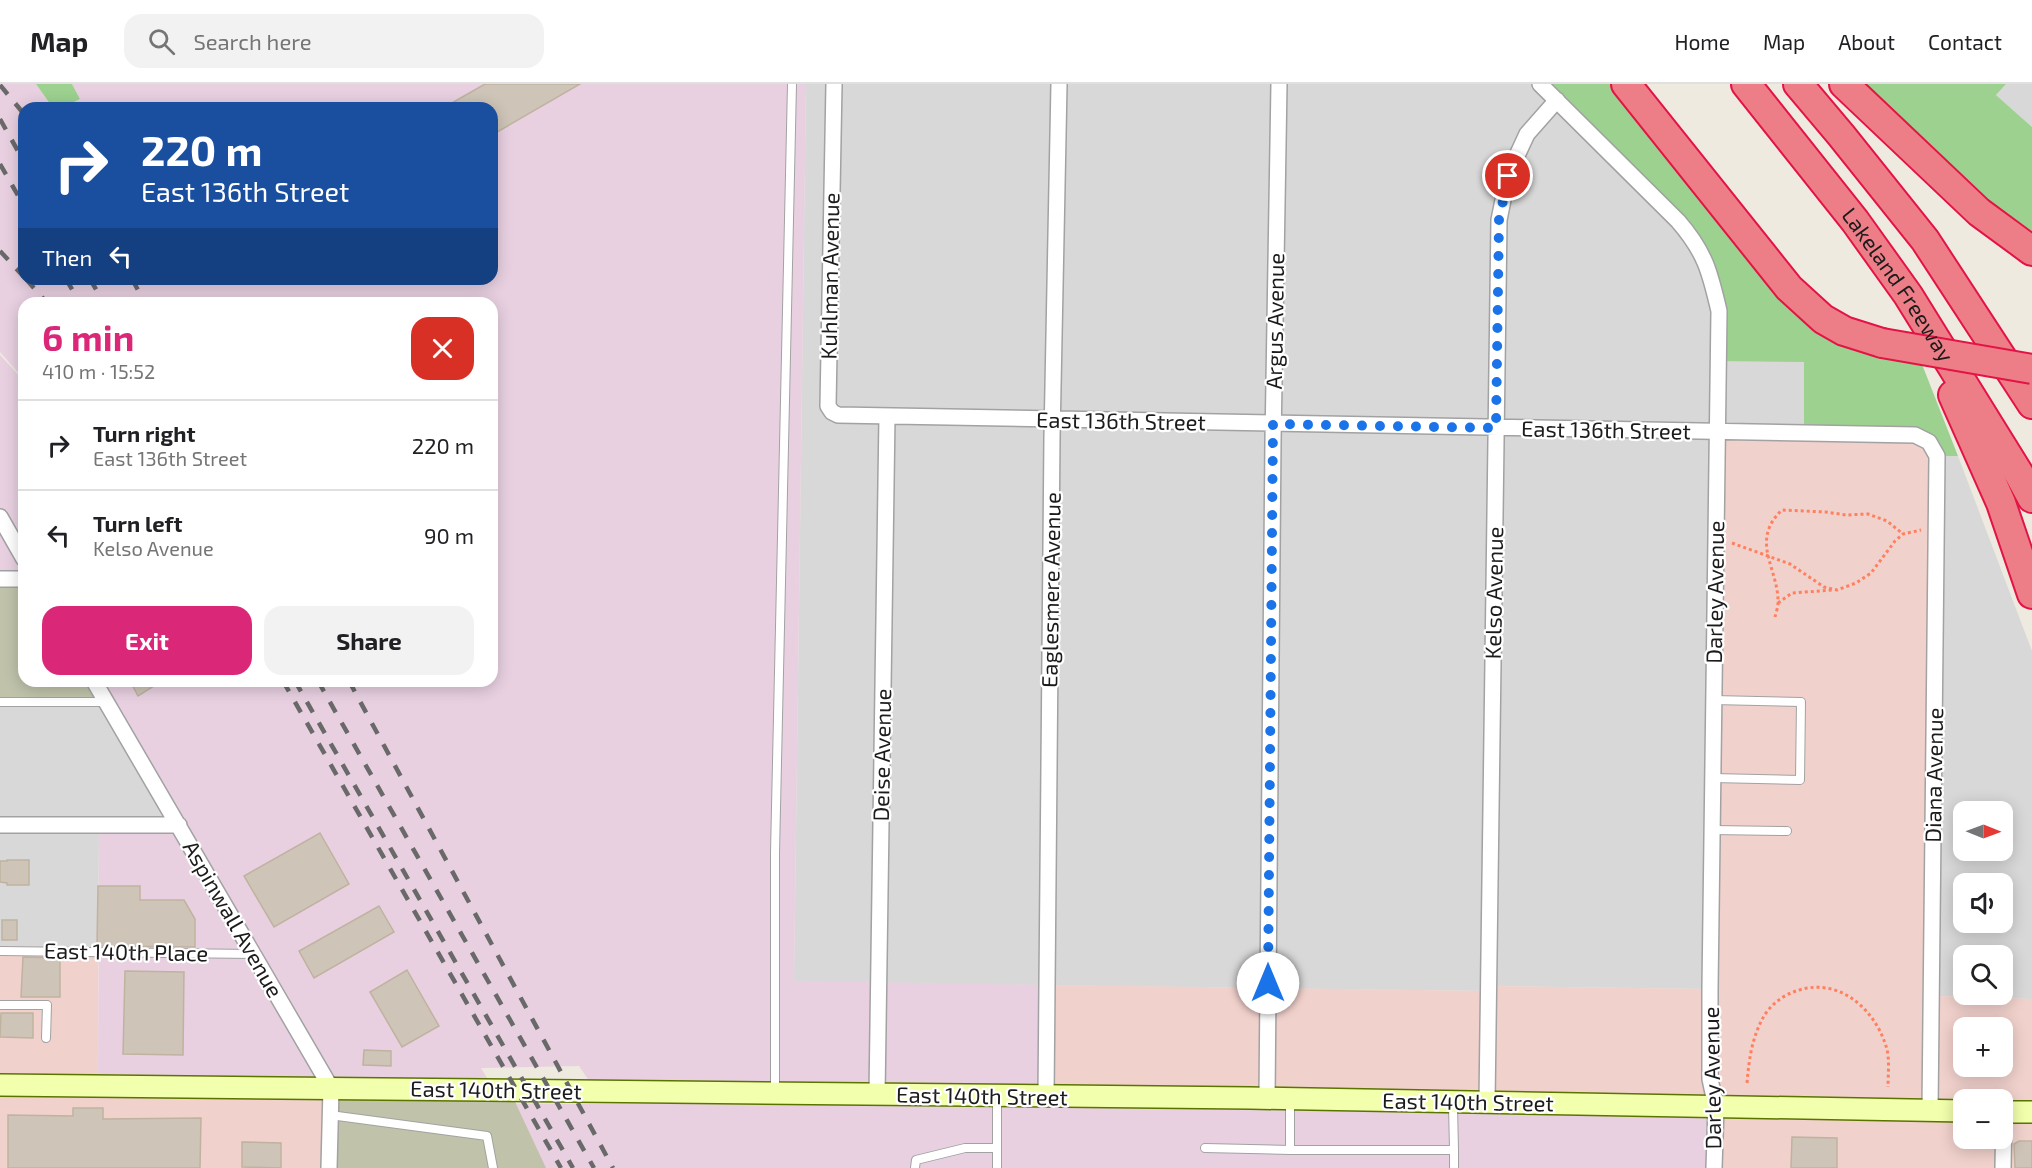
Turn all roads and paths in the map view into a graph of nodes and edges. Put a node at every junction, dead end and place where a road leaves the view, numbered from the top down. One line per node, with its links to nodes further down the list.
1 (792, 84): 51 (lane)
2 (834, 84): 15 (street, Kuhlman Avenue)
3 (1059, 84): 16 (street, Eaglesmere Avenue)
4 (1279, 84): 17 (street, Argus Avenue)
5 (1540, 84): 10 (street, Darley Avenue)
6 (1626, 84): 13 (highway, bridge)
7 (1746, 84): 12 (highway, Lakeland Freeway)
8 (1798, 84): 14 (highway, Lakeland Freeway)
9 (1844, 84): 11 (highway)
10 (1557, 100): 18 (street, Kelso Avenue); 19 (street, Darley Avenue)
11 (2032, 251)
12 (1908, 295): 21 (highway, Lakeland Freeway); 31 (highway)
13 (2032, 369)
14 (2032, 404)
15 (887, 416): 16 (street, East 136th Street); 52 (street, Deise Avenue)
16 (1053, 420): 17 (street, East 136th Street); 54 (street, Eaglesmere Avenue)
17 (1273, 424): 18 (street, East 136th Street); 55 (street, Argus Avenue)
18 (1496, 428): 19 (street, East 136th Street); 57 (street, Kelso Avenue)
19 (1717, 432): 20 (street, East 136th Street); 35 (street, Darley Avenue)
20 (1929, 442): 60 (street, Diana Avenue)
21 (2032, 498)
22 (0, 517): 26 (street)
23 (1922, 530): 24 (path)
24 (1903, 534): 27 (path); 30 (path)
25 (1732, 543): 27 (path)
26 (18, 548)
27 (1767, 555): 30 (path); 32 (path)
28 (0, 579): 29 (street)
29 (18, 579)
30 (1837, 590): 32 (path)
31 (2032, 594)
32 (1778, 603): 33 (path)
33 (1775, 617)
34 (97, 687): 37 (street, Aspinwall Avenue)
35 (1713, 700): 38 (street, Darley Avenue); 38 (lane)
36 (0, 702): 37 (lane)
37 (106, 702): 40 (street, Aspinwall Avenue)
38 (1713, 778): 41 (street, Darley Avenue)
39 (0, 825): 40 (street)
40 (179, 825): 44 (street, Aspinwall Avenue)
41 (1712, 830): 42 (lane); 59 (street, Darley Avenue)
42 (1787, 831)
43 (0, 951): 44 (lane, East 140th Place)
44 (253, 954): 50 (street, Aspinwall Avenue)
45 (0, 1005): 46 (lane)
46 (46, 1038)
47 (1747, 1083): 49 (path)
48 (0, 1085): 50 (street, East 140th Street)
49 (1888, 1087)
50 (331, 1088): 51 (street, East 140th Street); 64 (street)
51 (775, 1093): 52 (street, East 140th Street)
52 (877, 1095): 53 (street, East 140th Street)
53 (997, 1096): 54 (street, East 140th Street); 65 (lane)
54 (1046, 1096): 55 (street, East 140th Street)
55 (1267, 1098): 56 (street, East 140th Street)
56 (1290, 1099): 58 (street, East 140th Street); 68 (lane)
57 (1487, 1102): 58 (street, East 140th Street); 59 (street, East 140th Street)
58 (1453, 1103): 69 (lane)
59 (1716, 1107): 60 (street, East 140th Street); 75 (street, Darley Avenue)
60 (1930, 1110): 61 (street, East 140th Street)
61 (1953, 1111)
62 (2013, 1112): 63 (street)
63 (2032, 1112)
64 (330, 1115): 70 (street); 71 (lane)
65 (997, 1148): 72 (lane); 73 (lane)
66 (1205, 1148): 68 (lane)
67 (2003, 1149): 76 (street)
68 (1290, 1150): 69 (lane)
69 (1454, 1150): 74 (lane)
70 (329, 1168)
71 (493, 1168)
72 (915, 1168)
73 (997, 1168)
74 (1454, 1168)
75 (1714, 1168)
76 (2003, 1168)

